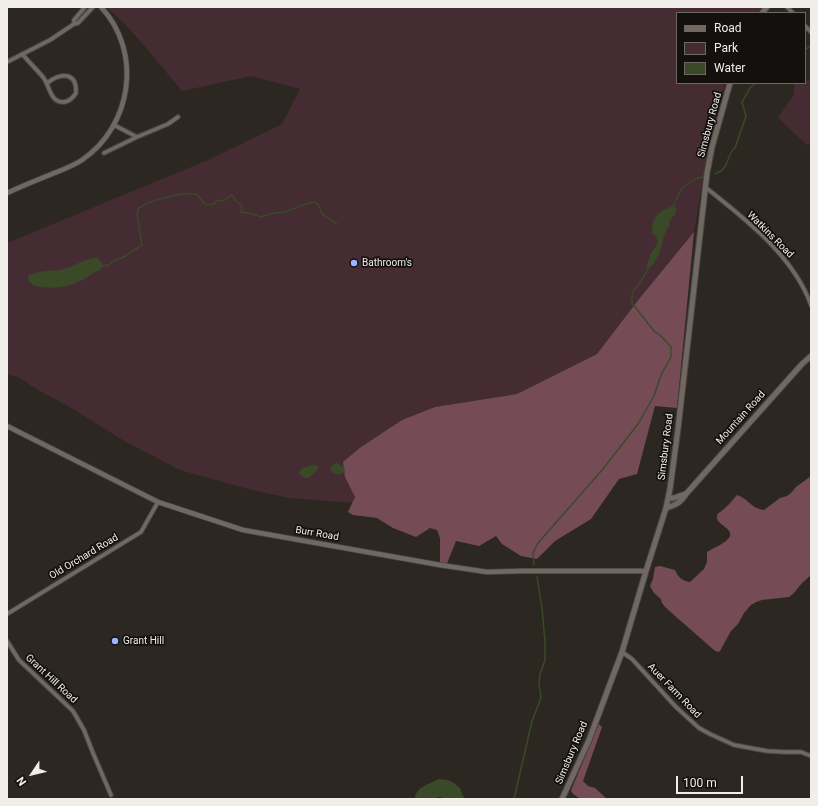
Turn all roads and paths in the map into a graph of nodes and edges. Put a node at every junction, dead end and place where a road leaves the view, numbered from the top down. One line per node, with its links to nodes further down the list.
1 (85, 7): 4 (street)
2 (93, 7): 4 (street)
3 (101, 7): 10 (street)
4 (74, 24): 5 (street)
5 (22, 54): 6 (street); 7 (street)
6 (7, 62)
7 (47, 83): 7 (street)
8 (730, 84): 13 (main road, Simsbury Road)
9 (178, 117): 11 (street)
10 (114, 125): 11 (street); 14 (street)
11 (137, 137): 12 (street)
12 (104, 153)
13 (705, 187): 15 (street, Watkins Road); 19 (main road, Simsbury Road)
14 (7, 193)
15 (811, 305)
16 (811, 356): 18 (main road, Mountain Road)
17 (7, 426): 20 (street, Burr Road)
18 (686, 494): 19 (main road); 21 (main road, Mountain Road)
19 (668, 498): 21 (main road, Simsbury Road)
20 (158, 502): 22 (street, Burr Road); 23 (street, Old Orchard Road)
21 (666, 508): 22 (main road, Simsbury Road)
22 (646, 571): 25 (main road, Simsbury Road)
23 (7, 614)
24 (7, 641): 27 (street, Grant Hill Road)
25 (622, 652): 26 (street, Auer Farm Road); 28 (main road, Simsbury Road)
26 (811, 756)
27 (111, 794)
28 (562, 799)

